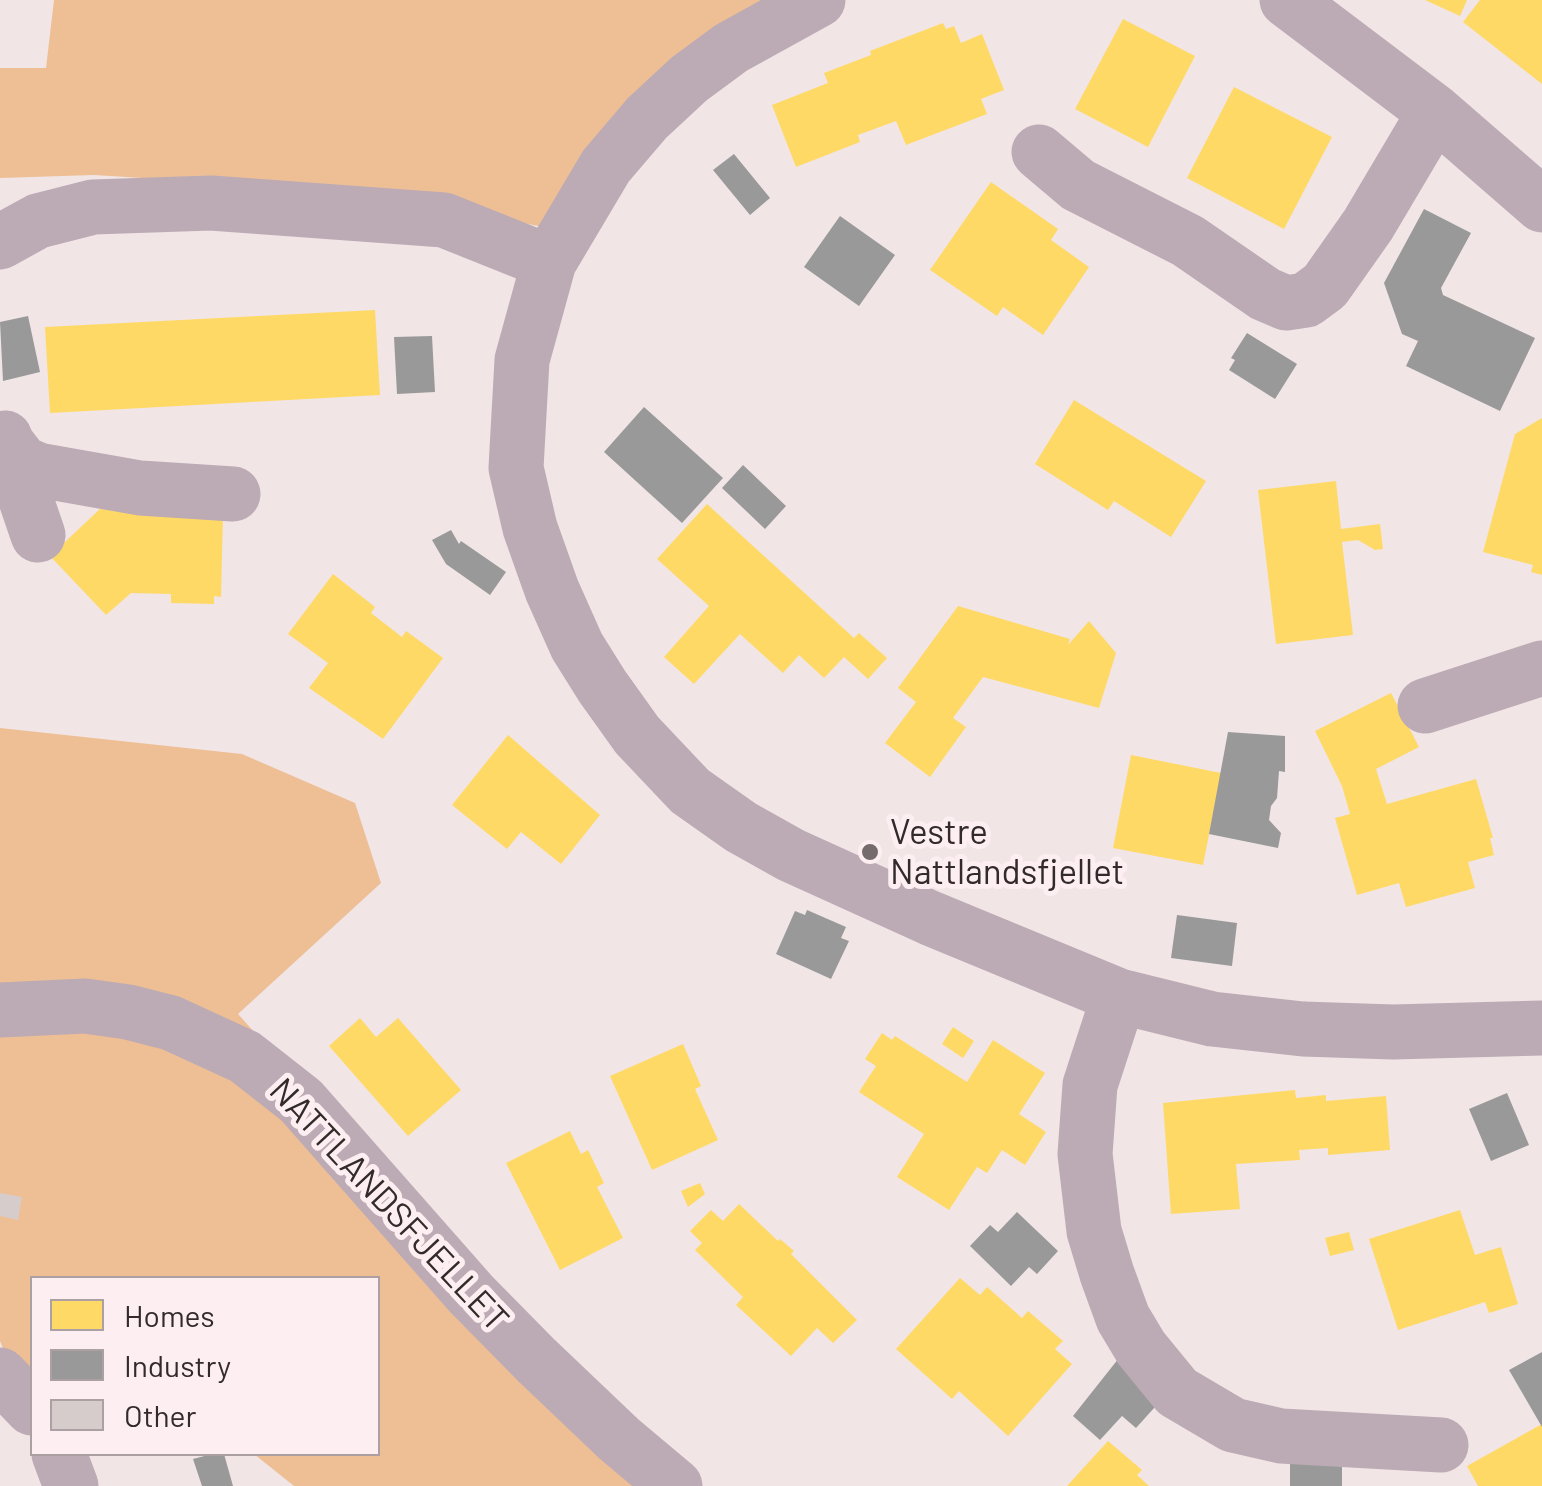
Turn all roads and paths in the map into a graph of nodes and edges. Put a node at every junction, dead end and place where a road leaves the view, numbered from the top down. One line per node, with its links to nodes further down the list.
1 (818, 0): 7 (street)
2 (1286, 0): 3 (street)
3 (1435, 112): 4 (street); 5 (street)
4 (1039, 152)
5 (1542, 205)
6 (0, 242): 7 (street)
7 (548, 262): 13 (street)
8 (4, 436): 9 (street); 10 (street)
9 (233, 494)
10 (38, 535)
11 (1542, 668): 12 (street)
12 (1425, 706)
13 (1119, 996): 15 (street); 18 (street)
14 (0, 1010): 21 (street, NATTLANDSFJELLET)
15 (1542, 1028)
16 (0, 1375): 17 (street)
17 (30, 1406)
18 (1441, 1445)
19 (60, 1456): 20 (street)
20 (71, 1486)
21 (674, 1486)

